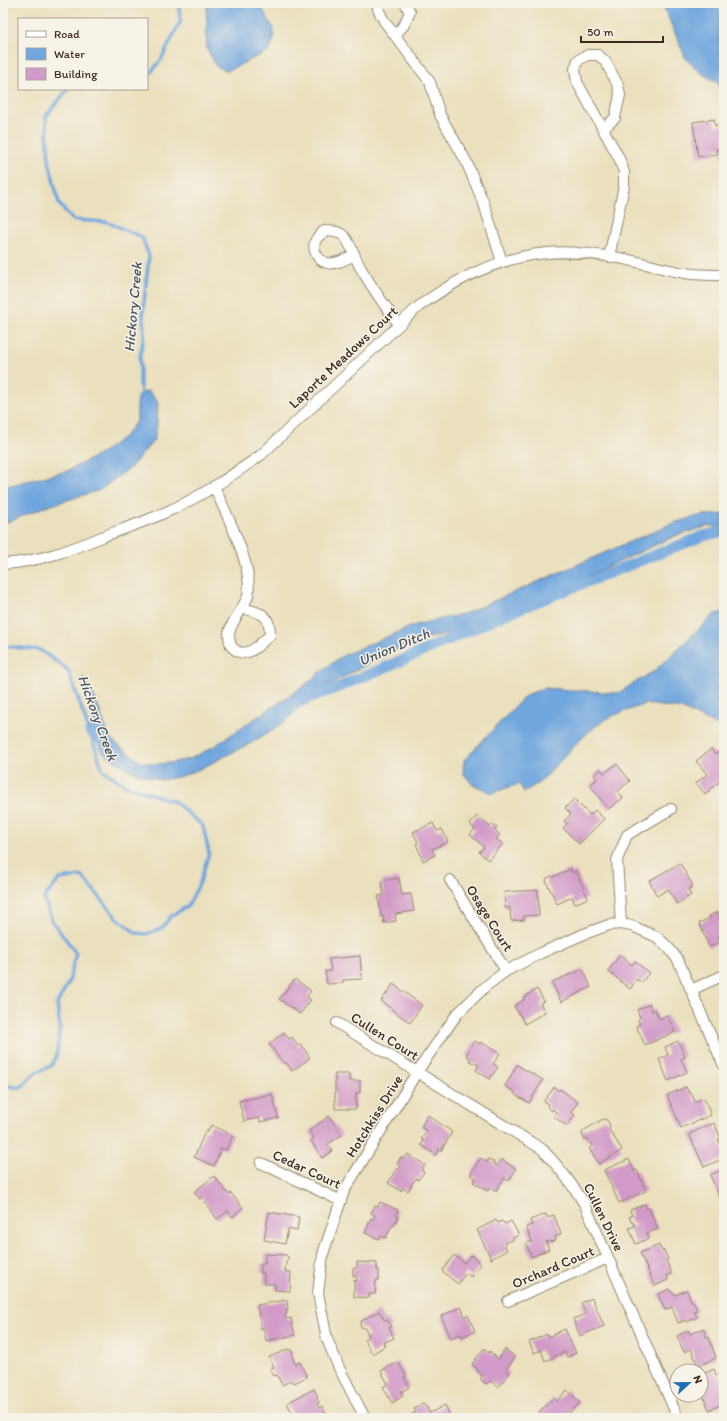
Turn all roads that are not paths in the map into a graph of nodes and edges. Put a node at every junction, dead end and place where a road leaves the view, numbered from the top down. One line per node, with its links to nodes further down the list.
1 (380, 3): 3 (street)
2 (405, 3): 3 (street)
3 (395, 35): 7 (street)
4 (603, 129): 4 (street); 6 (street)
5 (354, 255): 9 (street)
6 (610, 257): 7 (street, Laporte Meadows Court); 8 (street, Laporte Meadows Court)
7 (502, 262): 9 (street, Laporte Meadows Court)
8 (724, 276)
9 (399, 324): 10 (street, Laporte Meadows Court)
10 (214, 486): 11 (street, Laporte Meadows Court); 12 (street)
11 (3, 564)
12 (242, 608): 12 (street)
13 (671, 809): 15 (street)
14 (450, 880): 16 (street, Osage Court)
15 (621, 924): 16 (street, Hotchkiss Drive); 18 (street)
16 (506, 971): 21 (street, Hotchkiss Drive)
17 (724, 975): 18 (street)
18 (691, 990): 20 (street)
19 (337, 1023): 21 (street, Cullen Court)
20 (724, 1066)
21 (417, 1072): 23 (street, Hotchkiss Drive); 24 (street, Cullen Drive)
22 (262, 1163): 23 (street, Cedar Court)
23 (341, 1201): 26 (street, Hotchkiss Drive)
24 (608, 1258): 25 (street, Orchard Court); 27 (street, Cullen Drive)
25 (508, 1301)
26 (365, 1418)
27 (678, 1418)

